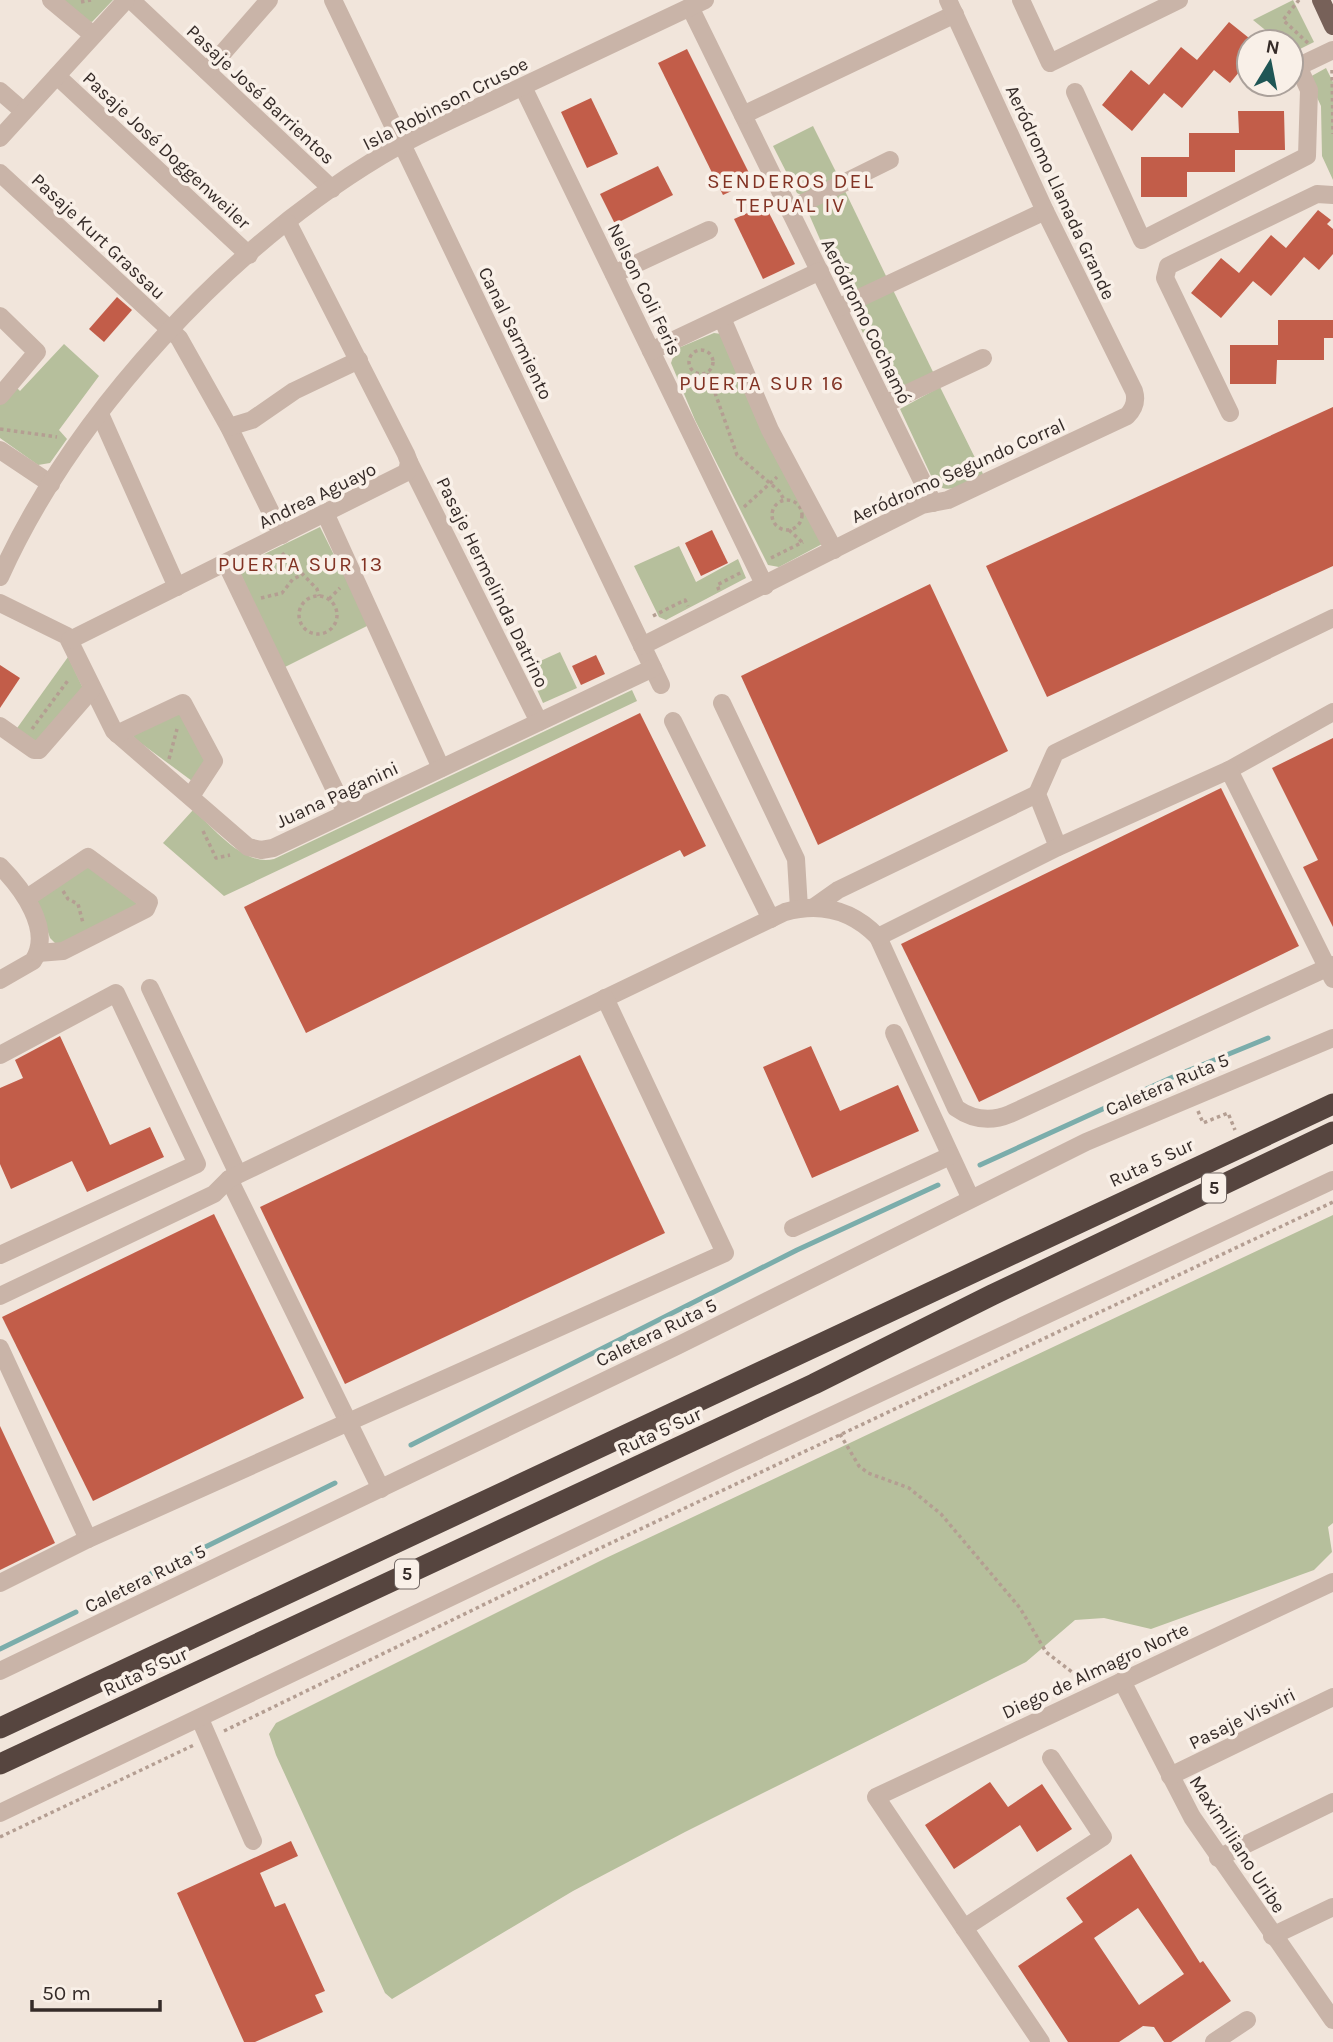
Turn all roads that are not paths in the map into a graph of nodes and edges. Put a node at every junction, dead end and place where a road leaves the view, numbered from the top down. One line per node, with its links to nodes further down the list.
1 (51, 0): 11 (street)
2 (129, 0): 11 (street); 14 (street, Pasaje José Barrientos)
3 (269, 0): 14 (street)
4 (333, 0): 23 (street, Canal Sarmiento)
5 (1021, 0): 6 (street)
6 (1179, 0)
7 (1321, 0): 10 (main road)
8 (698, 4): 17 (street, Isla Robinson Crusoe); 21 (street, Aeródromo Cochamó)
9 (951, 7): 21 (street); 29 (street, Aeródromo Llanada Grande)
10 (1333, 26)
11 (93, 35): 15 (street)
12 (1333, 50): 13 (street)
13 (1305, 63)
14 (207, 71): 26 (street, Pasaje José Barrientos)
15 (57, 76): 20 (street); 32 (street, Pasaje José Doggenweiler)
16 (1305, 84): 19 (street)
17 (523, 86): 23 (street, Isla Robinson Crusoe); 34 (street, Nelson Coli Feris)
18 (0, 91): 20 (street)
19 (1075, 92)
20 (23, 111): 22 (street)
21 (743, 115): 28 (street, Aeródromo Cochamó)
22 (0, 138)
23 (402, 144): 26 (street, Isla Robinson Crusoe); 62 (street, Canal Sarmiento)
24 (890, 160): 28 (street)
25 (0, 173): 38 (street, Pasaje Kurt Grassau)
26 (332, 189): 30 (street, Isla Robinson Crusoe)
27 (1333, 195): 45 (street)
28 (789, 210): 33 (street, Aeródromo Cochamó)
29 (1045, 211): 35 (street); 43 (street, Aeródromo Llanada Grande)
30 (288, 223): 32 (street, Isla Robinson Crusoe); 41 (street)
31 (709, 230): 34 (street)
32 (249, 255): 38 (street, Isla Robinson Crusoe)
33 (820, 271): 35 (street, Aeródromo Cochamó); 37 (street)
34 (614, 274): 39 (street, Nelson Coli Feris)
35 (838, 308): 44 (street, Aeródromo Cochamó)
36 (0, 316): 42 (street)
37 (722, 318): 39 (street); 54 (street)
38 (171, 330): 46 (street, Isla Robinson Crusoe); 47 (street, Pasaje Kurt Grassau)
39 (651, 351): 57 (street, Nelson Coli Feris)
40 (983, 358): 44 (street)
41 (359, 360): 47 (street); 49 (street)
42 (0, 396)
43 (1135, 402): 51 (street, Aeródromo Segundo Corral)
44 (885, 404): 51 (street, Aeródromo Cochamó)
45 (1230, 413)
46 (100, 414): 50 (street, Isla Robinson Crusoe); 58 (street)
47 (229, 426): 53 (street, Pasaje Kurt Grassau)
48 (0, 450): 50 (street)
49 (409, 462): 52 (street, Andrea Aguayo); 69 (street, Pasaje Hermelinda Datrino)
50 (51, 484): 56 (street, Isla Robinson Crusoe)
51 (933, 503): 54 (street, Aeródromo Segundo Corral)
52 (326, 515): 53 (street, Andrea Aguayo); 72 (street)
53 (276, 538): 55 (street, Andrea Aguayo)
54 (834, 550): 57 (street, Aeródromo Segundo Corral)
55 (226, 563): 58 (street, Andrea Aguayo); 76 (street)
56 (0, 577)
57 (765, 586): 62 (street, Aeródromo Segundo Corral)
58 (177, 587): 61 (street, Andrea Aguayo)
59 (0, 603): 61 (street)
60 (1333, 618): 74 (street)
61 (70, 640): 65 (street, Juana Paganini)
62 (642, 646): 63 (street, Canal Sarmiento)
63 (653, 668): 64 (street, Canal Sarmiento); 69 (street, Juana Paganini)
64 (661, 685)
65 (92, 689): 70 (street); 71 (street, Juana Paganini)
66 (722, 703): 80 (street)
67 (1332, 713): 73 (street)
68 (673, 721): 81 (street)
69 (538, 722): 72 (street, Juana Paganini)
70 (0, 726)
71 (117, 734): 75 (street, Juana Paganini); 75 (street)
72 (441, 768): 76 (street, Juana Paganini)
73 (1229, 770): 77 (street); 84 (street)
74 (1037, 794): 77 (street); 80 (street)
75 (191, 796): 76 (street, Juana Paganini)
76 (346, 813)
77 (1058, 847): 82 (street)
78 (0, 866): 79 (street)
79 (27, 898): 83 (street); 83 (street)
80 (806, 907): 81 (street); 82 (street)
81 (771, 919): 87 (street)
82 (878, 937): 84 (street)
83 (38, 953): 85 (street)
84 (1331, 971)
85 (0, 980)
86 (150, 988): 90 (street)
87 (605, 998): 96 (street); 103 (street)
88 (894, 1033): 95 (street)
89 (1333, 1038): 98 (street, Caletera Ruta 5)
90 (174, 1039): 91 (street); 96 (street)
91 (146, 1053): 92 (street); 100 (street)
92 (0, 1055)
93 (1333, 1104): 112 (highway, Ruta 5 Sur / 5)
94 (1333, 1132): 114 (highway, Ruta 5 Sur / 5)
95 (950, 1156): 98 (street); 99 (street)
96 (234, 1176): 101 (street); 103 (street)
97 (1333, 1181): 111 (street)
98 (971, 1197): 104 (street, Caletera Ruta 5)
99 (793, 1228)
100 (0, 1255)
101 (0, 1296)
102 (0, 1348): 105 (street)
103 (347, 1423): 104 (street); 105 (street)
104 (381, 1489): 108 (street, Caletera Ruta 5)
105 (88, 1539): 107 (street)
106 (1333, 1582): 109 (street, Diego de Almagro Norte)
107 (0, 1583)
108 (0, 1671)
109 (1117, 1683): 115 (street, Maximiliano Uribe); 121 (street, Diego de Almagro Norte)
110 (1333, 1697): 115 (street, Pasaje Visviri)
111 (200, 1719): 117 (street); 118 (street)
112 (0, 1728)
113 (1051, 1758): 121 (street)
114 (0, 1764)
115 (1170, 1776): 119 (street, Maximiliano Uribe)
116 (1333, 1802): 119 (street)
117 (0, 1813)
118 (253, 1841)
119 (1218, 1858): 122 (street, Maximiliano Uribe)
120 (1333, 1907): 122 (street)
121 (964, 1928): 125 (street)
122 (1272, 1936): 124 (street, Maximiliano Uribe)
123 (1247, 2020): 126 (street)
124 (1333, 2020)
125 (1041, 2042)
126 (1214, 2042)

